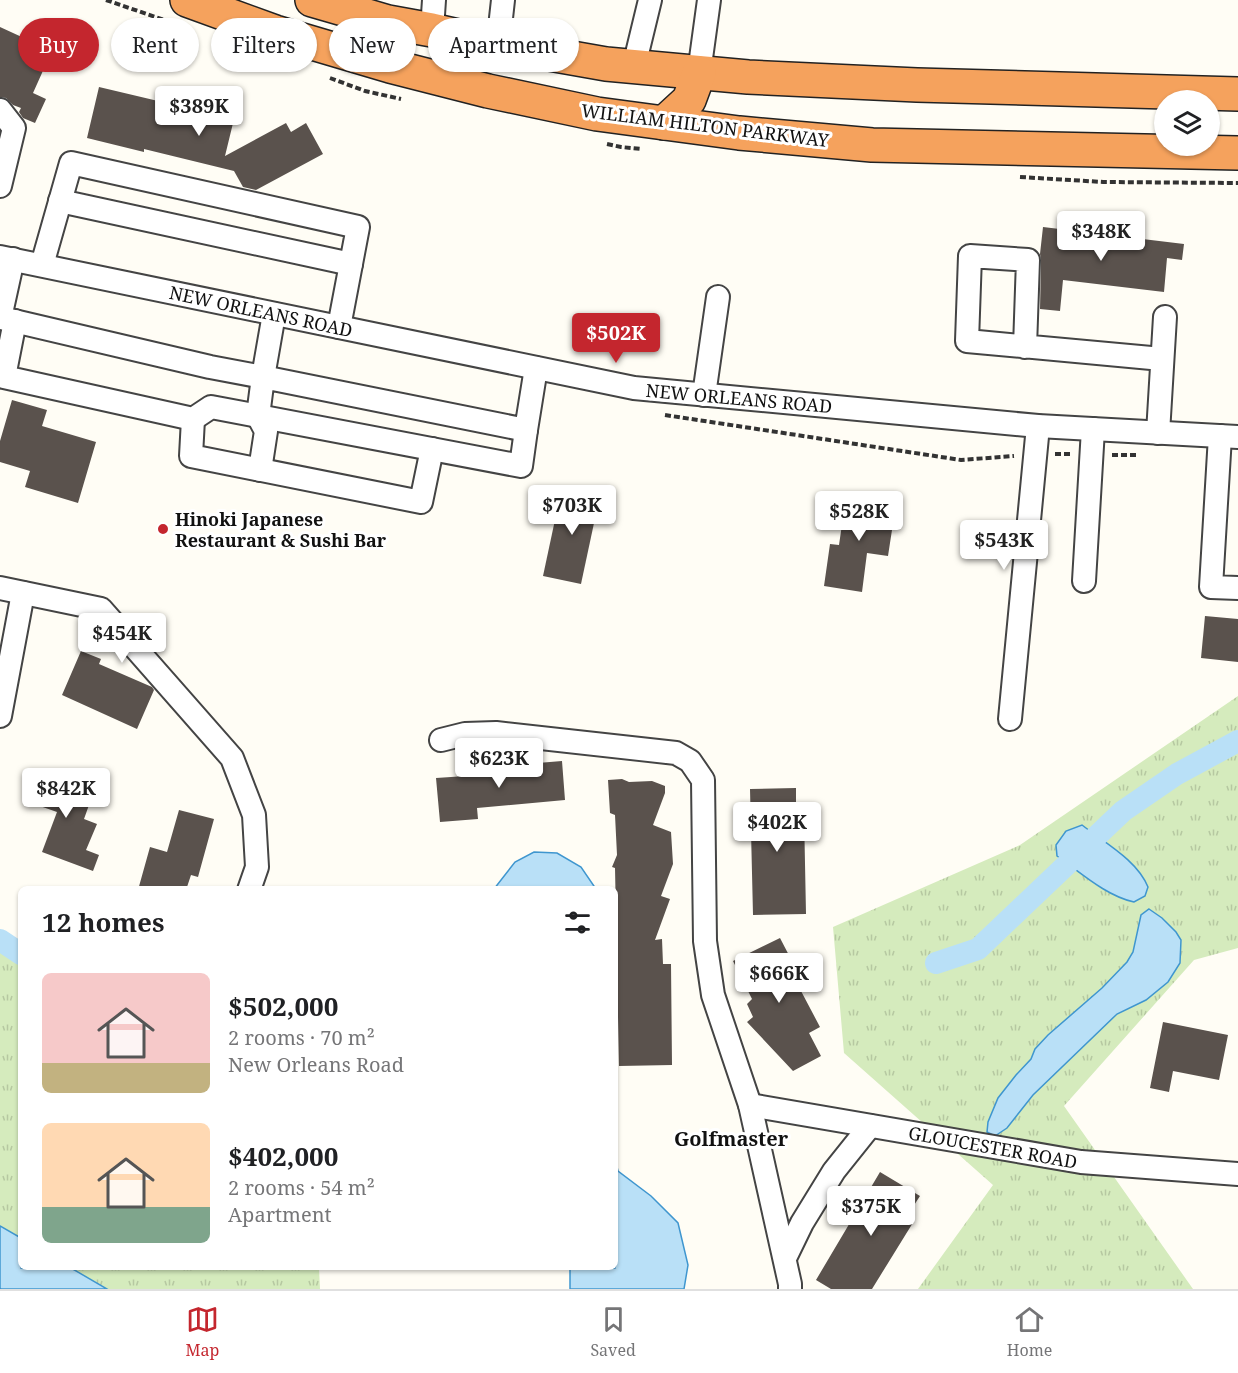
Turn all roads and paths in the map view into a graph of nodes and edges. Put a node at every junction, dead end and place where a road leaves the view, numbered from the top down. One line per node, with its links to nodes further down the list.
1 (187, 0): 13 (highway, WILLIAM HILTON PARKWAY)
2 (312, 0): 6 (highway)
3 (503, 0): 7 (street)
4 (650, 0): 9 (street)
5 (708, 0): 10 (street)
6 (433, 15)
7 (501, 18)
8 (579, 59): 9 (highway)
9 (633, 66): 10 (highway)
10 (699, 73): 11 (highway); 13 (highway)
11 (1238, 93)
12 (0, 110): 15 (street)
13 (664, 123): 14 (highway, WILLIAM HILTON PARKWAY)
14 (1238, 153)
15 (0, 186)
16 (60, 201): 18 (street); 18 (street); 19 (street)
17 (7, 258): 19 (street, NEW ORLEANS ROAD); 23 (street)
18 (351, 264): 24 (street)
19 (42, 266): 21 (street, NEW ORLEANS ROAD)
20 (718, 297): 29 (street)
21 (274, 314): 24 (street, NEW ORLEANS ROAD); 28 (street)
22 (1165, 317): 26 (street)
23 (5, 319): 28 (street); 31 (street)
24 (339, 327): 27 (street, NEW ORLEANS ROAD)
25 (1024, 346): 25 (street); 26 (street)
26 (1162, 359): 35 (street)
27 (536, 368): 29 (street, NEW ORLEANS ROAD); 34 (street)
28 (263, 377): 30 (street); 34 (street)
29 (704, 395): 32 (street, NEW ORLEANS ROAD)
30 (258, 416): 31 (street); 37 (street); 38 (street)
31 (193, 419): 38 (street)
32 (1038, 426): 33 (street, NEW ORLEANS ROAD); 44 (street)
33 (1093, 429): 35 (street, NEW ORLEANS ROAD); 39 (street)
34 (526, 430): 37 (street)
35 (1158, 433): 36 (street, NEW ORLEANS ROAD)
36 (1229, 437): 41 (street)
37 (432, 449): 38 (street)
38 (260, 470)
39 (1084, 581)
40 (0, 588): 42 (street)
41 (1238, 588)
42 (23, 593): 43 (street); 46 (street)
43 (0, 716)
44 (1010, 719)
45 (441, 740): 47 (street)
46 (250, 886)
47 (750, 1105): 48 (street, GLOUCESTER ROAD); 50 (street)
48 (870, 1126): 49 (street, GLOUCESTER ROAD); 50 (street)
49 (1238, 1174)
50 (785, 1258): 51 (street)
51 (790, 1289)

